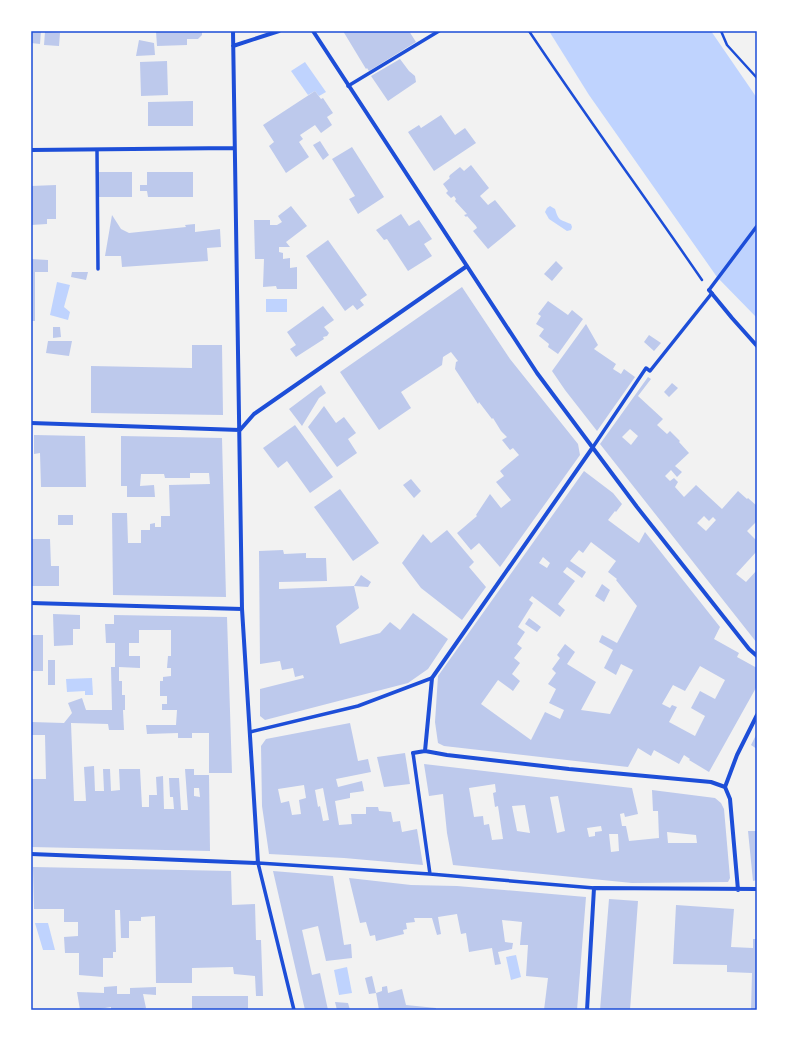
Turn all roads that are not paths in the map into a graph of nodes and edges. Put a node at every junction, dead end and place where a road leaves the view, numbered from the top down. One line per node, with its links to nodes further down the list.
1 (233, 31): 5 (street)
2 (278, 31): 5 (street)
3 (313, 31): 6 (street)
4 (438, 31): 6 (street)
5 (233, 46): 7 (street)
6 (348, 86): 11 (street)
7 (234, 148): 9 (street); 16 (street)
8 (31, 150): 9 (street)
9 (97, 150): 12 (street)
10 (757, 226): 13 (street)
11 (467, 266): 16 (street); 17 (street)
12 (98, 269)
13 (711, 291): 14 (street); 17 (street)
14 (757, 346)
15 (31, 423): 16 (street)
16 (240, 430): 19 (street)
17 (592, 447): 20 (street); 21 (street)
18 (31, 603): 19 (street)
19 (242, 609): 23 (street)
20 (757, 656)
21 (432, 678): 23 (street); 24 (street)
22 (757, 715): 26 (street)
23 (250, 732): 28 (street)
24 (425, 751): 25 (street); 26 (street)
25 (413, 753): 29 (street)
26 (725, 787): 32 (street)
27 (31, 854): 28 (street)
28 (258, 862): 29 (street); 33 (street)
29 (430, 874): 30 (street)
30 (594, 888): 32 (street); 34 (street)
31 (757, 889): 32 (street)
32 (738, 890)
33 (294, 1010)
34 (587, 1010)

